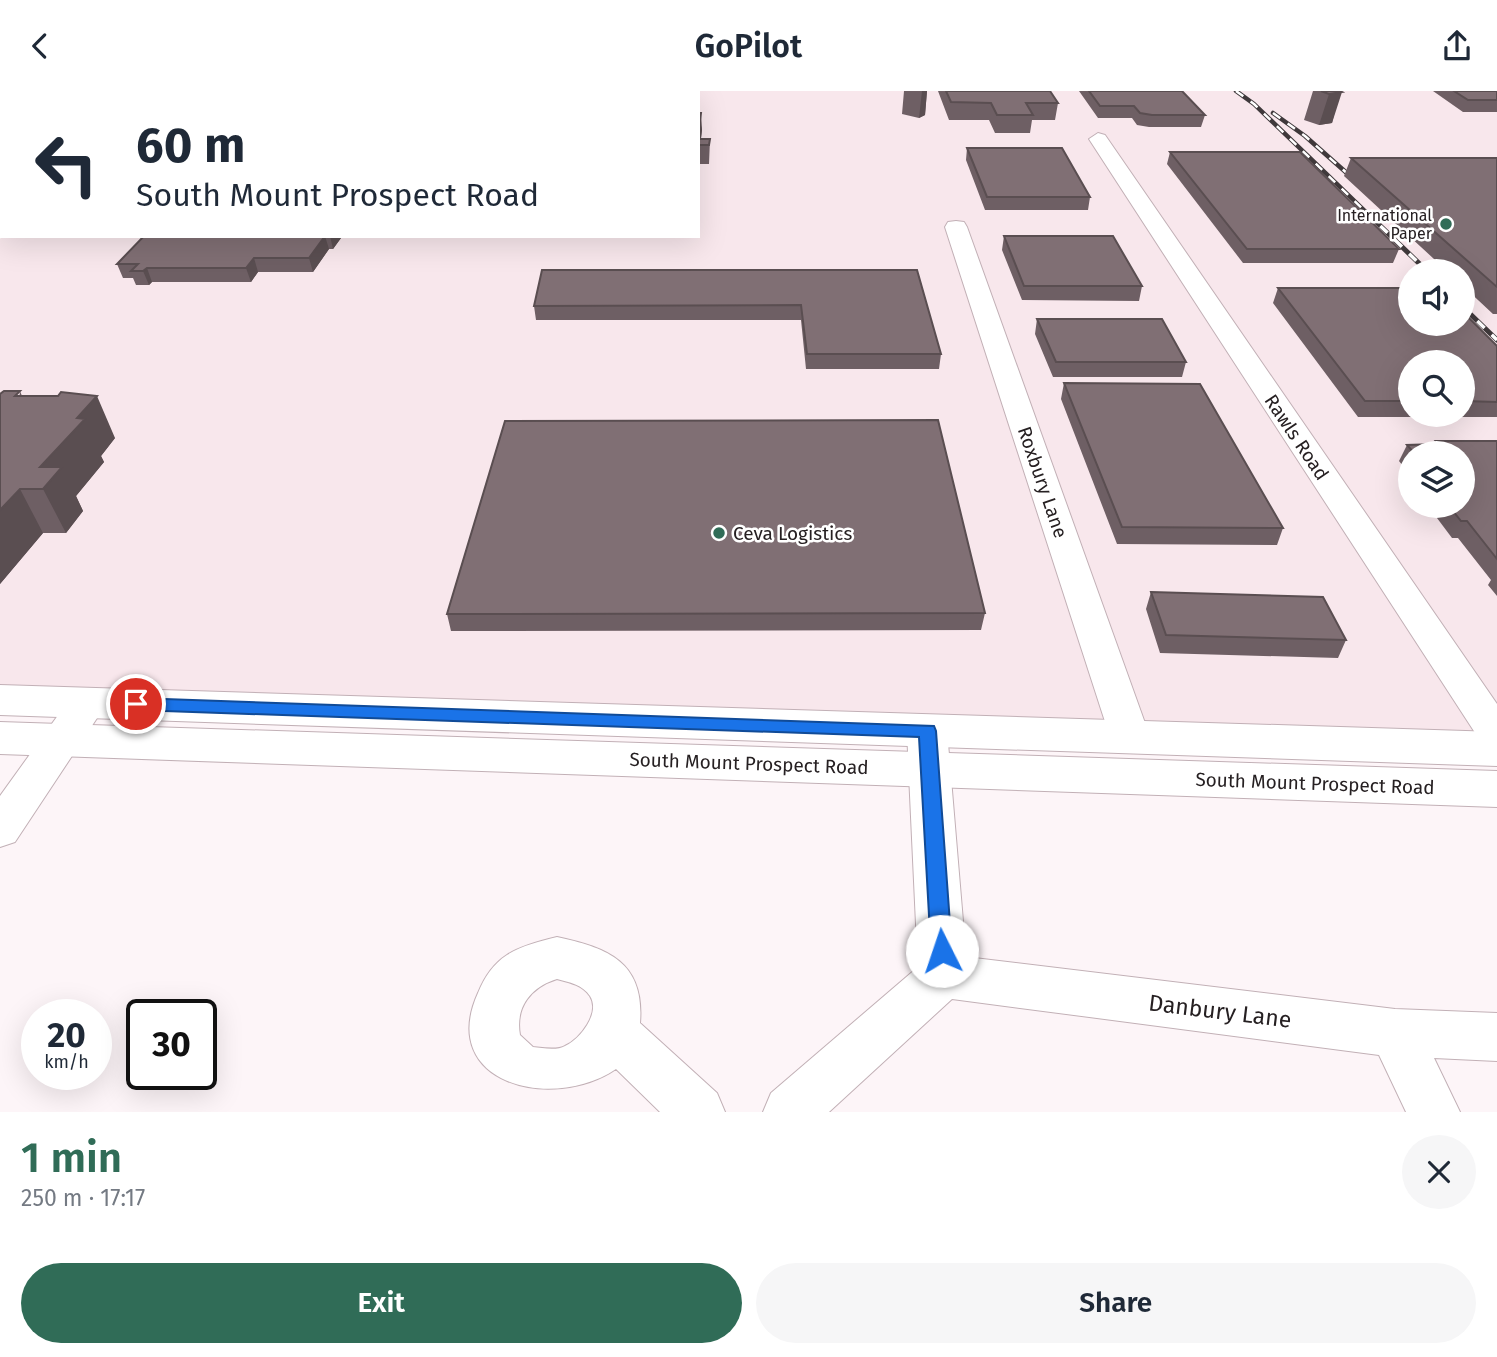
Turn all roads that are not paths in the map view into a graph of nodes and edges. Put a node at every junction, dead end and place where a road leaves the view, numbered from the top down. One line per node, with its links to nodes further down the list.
1 (1098, 139): 5 (street, Rawls Road)
2 (956, 227): 6 (street, Roxbury Lane)
3 (0, 700): 4 (main road, South Mount Prospect Road)
4 (88, 703): 8 (street); 10 (main road, South Mount Prospect Road)
5 (1497, 735)
6 (1130, 737): 9 (main road, South Mount Prospect Road); 10 (main road, South Mount Prospect Road)
7 (0, 738): 8 (main road, South Mount Prospect Road)
8 (61, 740): 10 (main road, South Mount Prospect Road); 12 (street)
9 (1497, 749)
10 (928, 750): 11 (main road, South Mount Prospect Road); 13 (street)
11 (1497, 789)
12 (0, 830)
13 (943, 977): 15 (street, Danbury Lane); 18 (street)
14 (613, 1032): 17 (street)
15 (1395, 1034): 16 (street, Danbury Lane); 19 (street)
16 (1497, 1037)
17 (698, 1112)
18 (790, 1112)
19 (1433, 1112)

